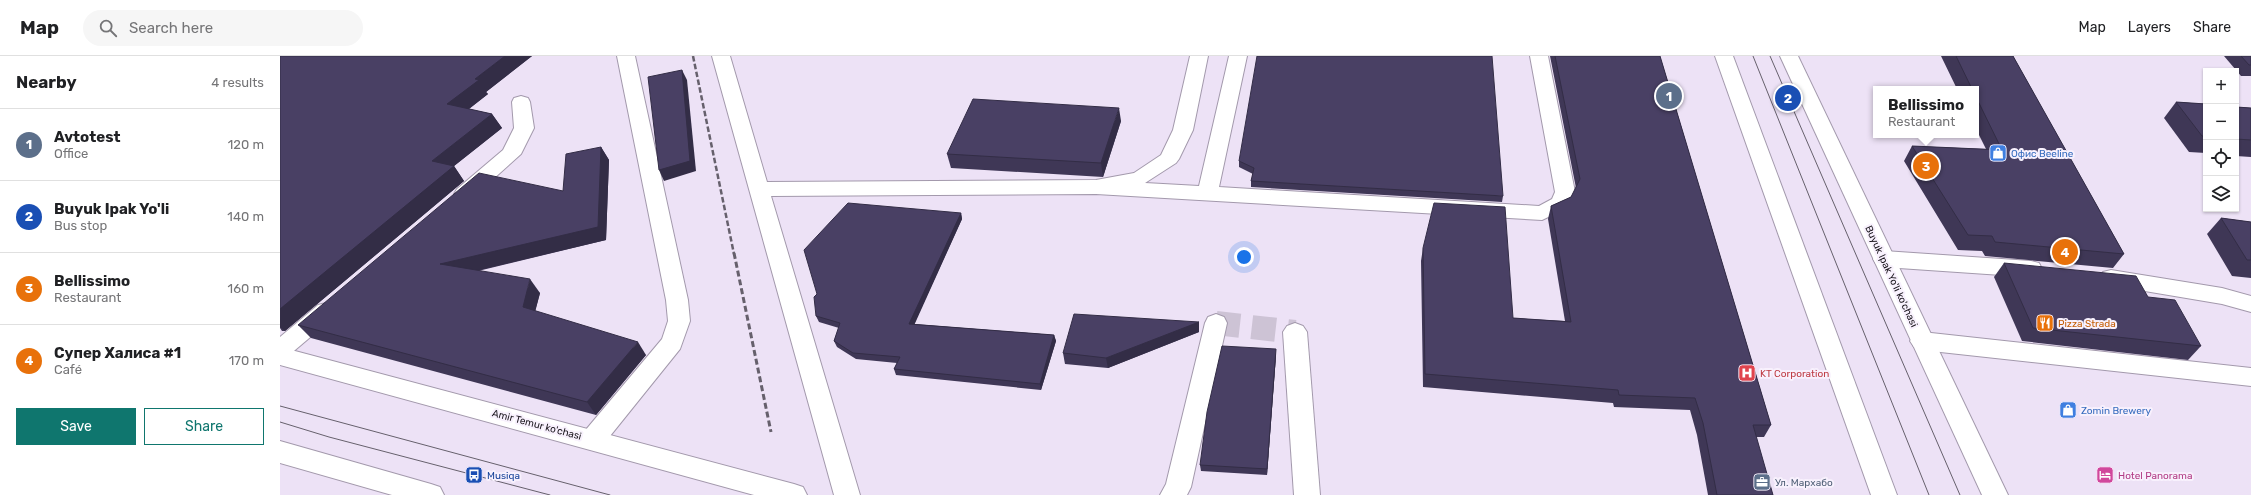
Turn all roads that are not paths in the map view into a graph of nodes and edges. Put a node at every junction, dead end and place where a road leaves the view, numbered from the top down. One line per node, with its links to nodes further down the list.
1 (626, 56): 24 (main road)
2 (721, 56): 10 (main road)
3 (1198, 56): 9 (main road)
4 (1238, 56): 11 (main road)
5 (1539, 56): 11 (main road)
6 (1724, 56): 31 (main road)
7 (1789, 56): 13 (main road, Buyuk Ipak Yo'li ko'chasi)
8 (521, 102): 12 (main road)
9 (1096, 187): 10 (main road); 11 (main road)
10 (759, 189): 28 (main road)
11 (1208, 193)
12 (450, 206)
13 (1884, 259): 14 (main road); 20 (main road, Buyuk Ipak Yo'li ko'chasi)
14 (2054, 272)
15 (2093, 276): 17 (main road)
16 (341, 299): 21 (main road)
17 (2251, 304)
18 (1216, 323): 29 (main road)
19 (1295, 332): 30 (main road)
20 (1922, 341): 23 (main road); 32 (main road, Buyuk Ipak Yo'li ko'chasi)
21 (280, 350)
22 (280, 356): 24 (main road, Amir Temur ko'chasi)
23 (2251, 377)
24 (593, 439): 27 (main road, Amir Temur ko'chasi)
25 (280, 452): 26 (main road)
26 (431, 495)
27 (794, 495)
28 (847, 495)
29 (1173, 495)
30 (1307, 495)
31 (1884, 495)
32 (1995, 495)

